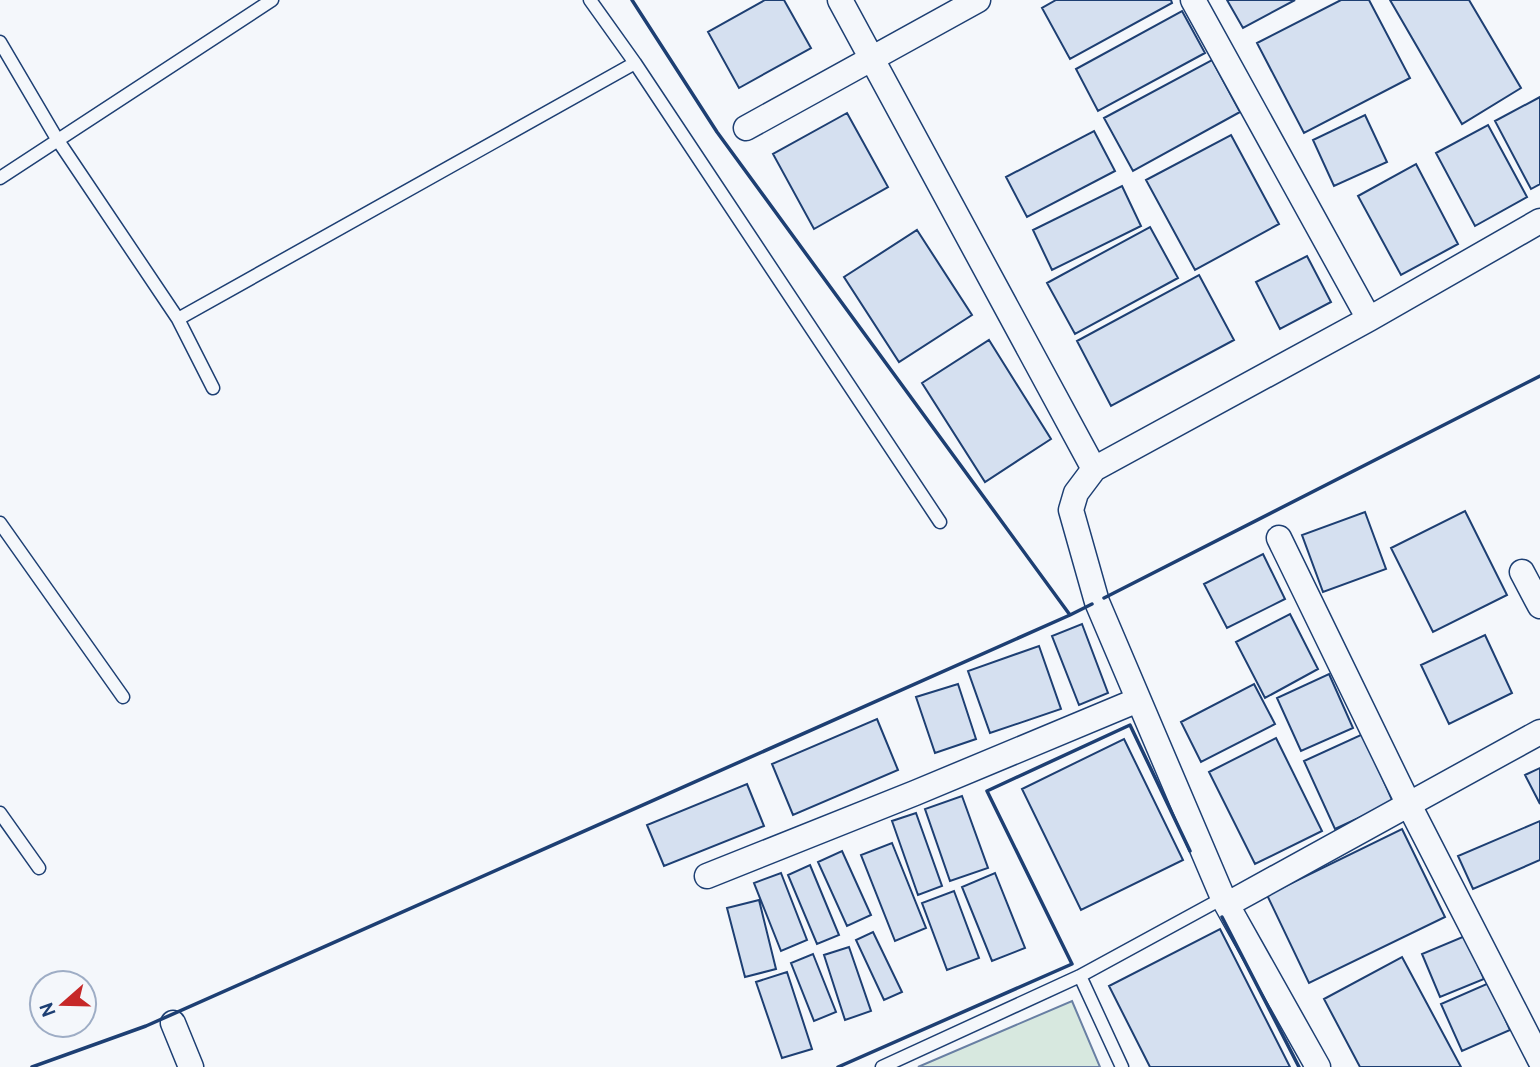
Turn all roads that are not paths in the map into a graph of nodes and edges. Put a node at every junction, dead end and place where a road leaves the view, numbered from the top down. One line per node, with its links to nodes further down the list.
1 (272, 0): 10 (lane)
2 (590, 0): 8 (lane)
3 (840, 0): 7 (street)
4 (978, 0): 7 (street)
5 (1193, 0): 14 (street)
6 (0, 42): 10 (lane)
7 (871, 59): 9 (street); 16 (street)
8 (635, 63): 13 (lane); 17 (lane)
9 (746, 128)
10 (57, 139): 11 (lane); 13 (lane)
11 (0, 178)
12 (1540, 221): 14 (street)
13 (178, 319): 15 (lane)
14 (1369, 319): 16 (street)
15 (213, 388)
16 (1094, 469): 23 (street)
17 (940, 522)
18 (0, 523): 22 (lane)
19 (1279, 538): 25 (street)
20 (1522, 572): 21 (street)
21 (1540, 606)
22 (122, 697)
23 (1138, 700): 28 (street); 29 (street)
24 (1540, 732): 25 (street)
25 (1408, 803): 29 (street); 32 (street)
26 (0, 813): 27 (lane)
27 (39, 868)
28 (707, 876)
29 (1226, 901): 30 (lane); 36 (street)
30 (1080, 976): 34 (lane); 35 (lane)
31 (173, 1023): 33 (street)
32 (1539, 1055)
33 (191, 1067)
34 (882, 1067)
35 (1122, 1067)
36 (1318, 1067)

